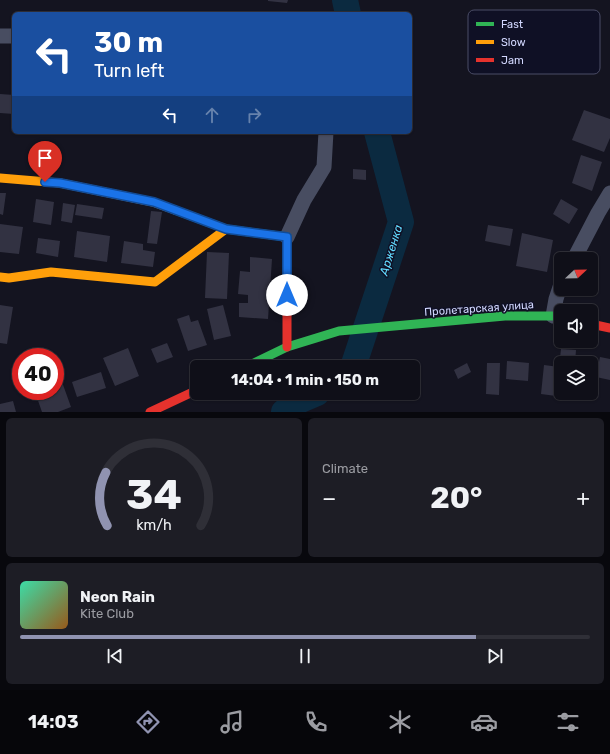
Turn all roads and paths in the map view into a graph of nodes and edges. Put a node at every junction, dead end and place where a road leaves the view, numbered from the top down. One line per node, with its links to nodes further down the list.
1 (0, 36): 2 (street)
2 (12, 36)
3 (326, 134): 7 (street)
4 (0, 178): 6 (street)
5 (610, 193): 8 (street)
6 (226, 229): 7 (street); 9 (street)
7 (287, 237): 13 (street)
8 (578, 252)
9 (0, 277)
10 (554, 317): 13 (street, Пролетарская улица)
11 (598, 325): 12 (street)
12 (610, 328)
13 (287, 348): 14 (street, Пролетарская улица)
14 (261, 360)
15 (190, 393): 16 (street)
16 (150, 412)

